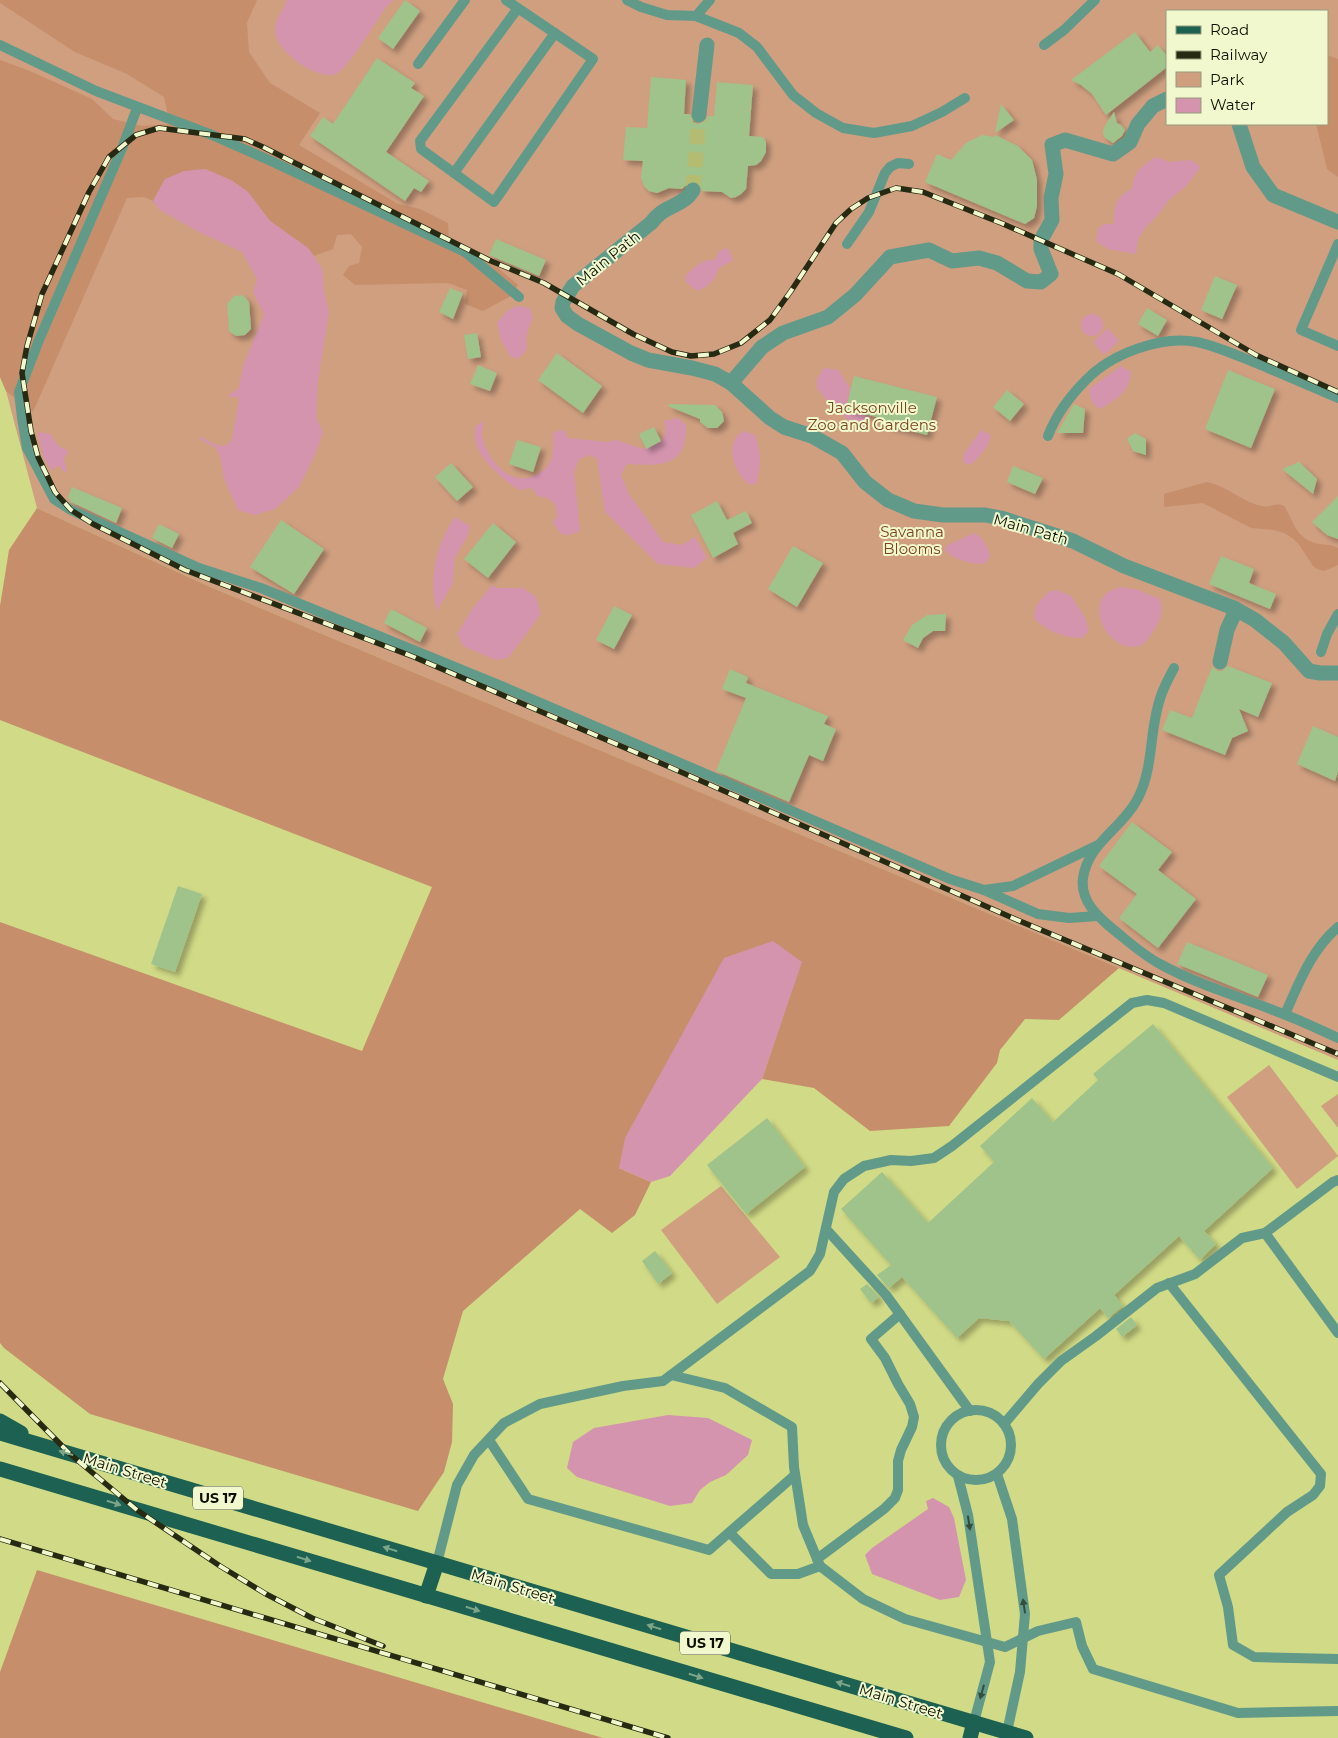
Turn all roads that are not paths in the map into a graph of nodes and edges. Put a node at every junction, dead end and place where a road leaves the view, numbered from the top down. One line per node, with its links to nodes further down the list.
1 (465, 0): 12 (lane)
2 (506, 0): 6 (lane)
3 (627, 0): 7 (lane)
4 (710, 0): 7 (lane)
5 (1095, 0): 11 (lane)
6 (518, 8): 8 (lane); 19 (lane)
7 (696, 16): 13 (lane)
8 (555, 33): 19 (lane); 19 (lane)
9 (0, 45): 15 (lane)
10 (707, 45): 16 (street)
11 (1044, 45)
12 (418, 64)
13 (965, 98)
14 (1166, 100): 26 (street)
15 (137, 108): 24 (lane); 36 (lane)
16 (699, 115)
17 (1239, 125): 21 (street)
18 (909, 164): 22 (lane)
19 (454, 173)
20 (693, 190): 26 (street, Main Path)
21 (1338, 222)
22 (847, 244)
23 (1338, 244): 25 (lane)
24 (519, 297)
25 (1338, 346)
26 (732, 383): 29 (street, Main Path)
27 (1338, 398): 28 (lane)
28 (1048, 436)
29 (1236, 610): 32 (street); 34 (street, Main Path)
30 (1338, 614): 31 (lane)
31 (1321, 652)
32 (1220, 662)
33 (1174, 668): 35 (lane)
34 (1338, 673)
35 (1098, 844): 36 (lane); 37 (lane)
36 (984, 890): 37 (lane)
37 (1097, 916): 39 (lane)
38 (1338, 928): 39 (lane)
39 (1285, 1014): 40 (lane)
40 (1338, 1038)
41 (1338, 1077): 43 (lane)
42 (1338, 1180): 44 (lane)
43 (826, 1229): 46 (lane); 48 (lane)
44 (1266, 1233): 45 (lane); 47 (lane)
45 (1169, 1283): 51 (lane); 65 (lane)
46 (900, 1314): 49 (lane); 60 (lane)
47 (1338, 1333)
48 (671, 1375): 53 (lane); 57 (lane)
49 (970, 1411): 51 (lane); 58 (lane)
50 (0, 1421): 54 (main road)
51 (1004, 1424): 56 (lane)
52 (0, 1433): 54 (main road, Main Street / US 17)
53 (488, 1440): 59 (lane); 61 (lane)
54 (47, 1447): 61 (main road, Main Street / US 17, one-way to 54)
55 (0, 1469): 62 (main road, US 17, one-way to 62)
56 (996, 1474): 58 (lane); 63 (lane, one-way to 56)
57 (795, 1476): 59 (lane); 60 (lane)
58 (958, 1476): 64 (lane, one-way to 64)
59 (730, 1533): 60 (lane)
60 (818, 1562): 64 (lane)
61 (436, 1563): 62 (main road); 67 (main road, Main Street / US 17, one-way to 61)
62 (426, 1596): 69 (main road, US 17, one-way to 69)
63 (1023, 1638): 64 (lane); 66 (lane); 68 (lane)
64 (987, 1642): 67 (lane, one-way to 67)
65 (1338, 1660)
66 (1338, 1711)
67 (974, 1722): 68 (main road, Main Street / US 17); 70 (main road)
68 (1007, 1735): 71 (main road, Main Street / US 17)
69 (906, 1738)
70 (970, 1738)
71 (1026, 1738)

